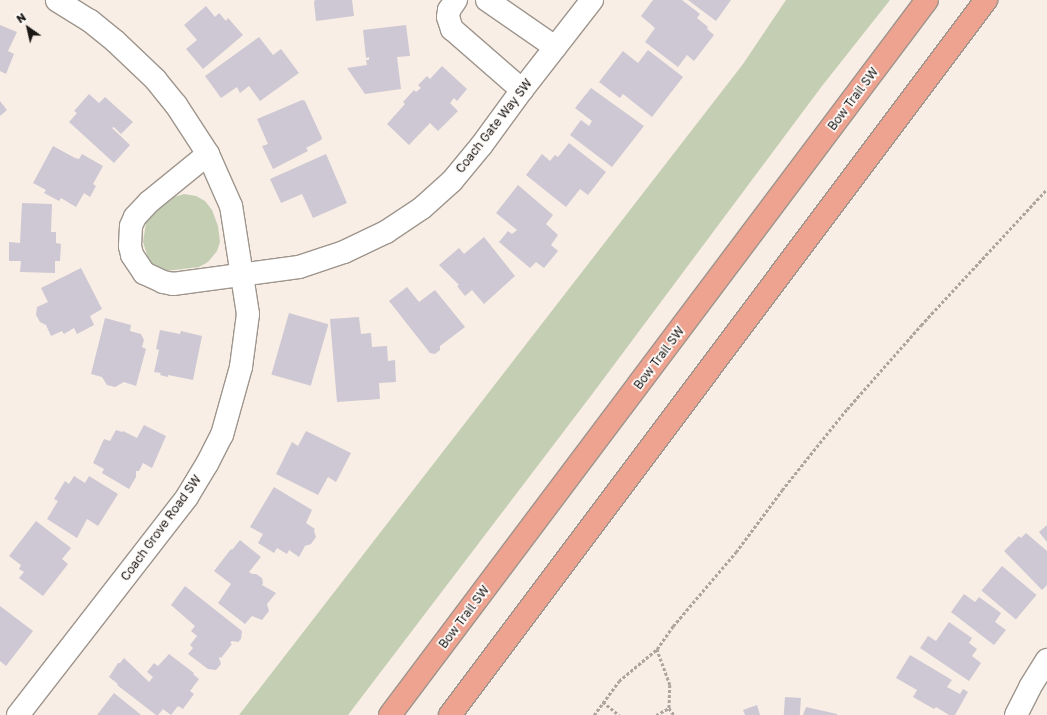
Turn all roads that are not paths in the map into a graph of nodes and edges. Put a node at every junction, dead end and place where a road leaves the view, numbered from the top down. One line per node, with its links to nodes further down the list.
1 (57, 0): 9 (street, Coach Grove Road SW)
2 (456, 0): 8 (street)
3 (487, 0): 7 (street)
4 (592, 0): 7 (street, Coach Gate Way SW)
5 (927, 0): 13 (main road, Bow Trail SW)
6 (986, 0): 14 (main road)
7 (555, 47): 8 (street, Coach Gate Way SW)
8 (522, 90): 10 (street, Coach Gate Way SW)
9 (208, 154): 10 (street, Coach Grove Road SW); 10 (street, Coach Gate Way SW)
10 (242, 275): 12 (street, Coach Grove Road SW)
11 (1047, 660): 15 (street)
12 (18, 715)
13 (390, 715)
14 (450, 715)
15 (1016, 715)

